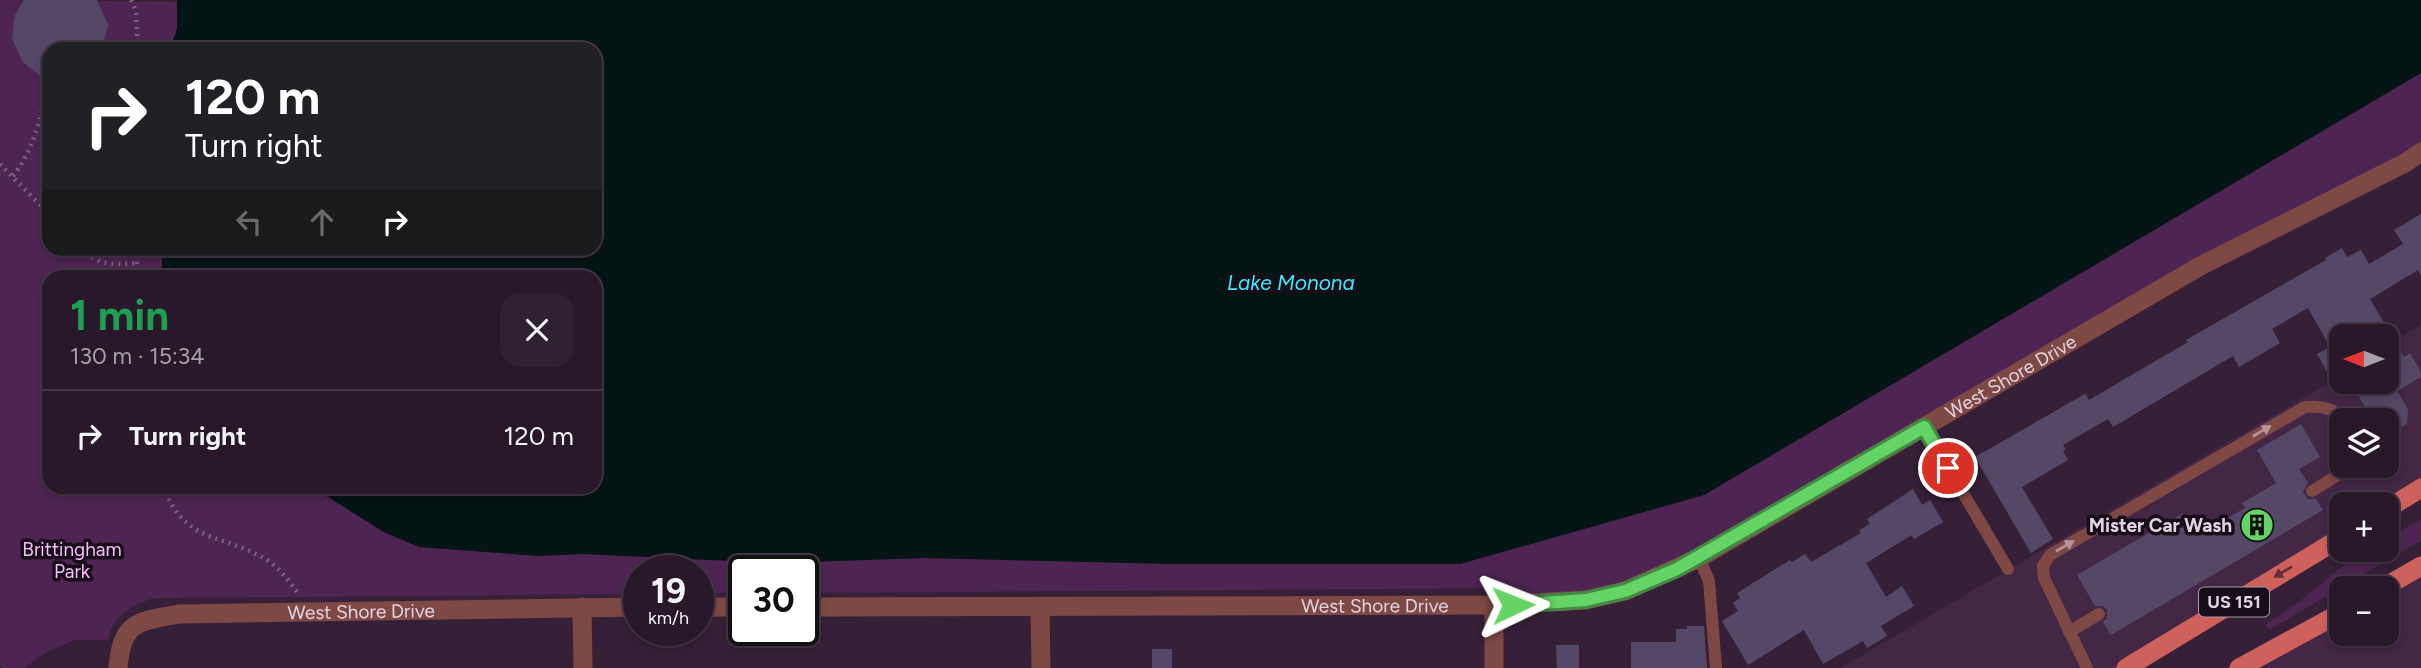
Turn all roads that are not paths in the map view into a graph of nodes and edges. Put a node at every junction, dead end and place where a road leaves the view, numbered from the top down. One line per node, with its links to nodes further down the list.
1 (2421, 152): 3 (street, West Shore Drive)
2 (2329, 409): 20 (lane, one-way to 2)
3 (1924, 427): 9 (street, West Shore Drive); 11 (lane)
4 (2333, 478): 6 (lane)
5 (2421, 488): 7 (main road)
6 (2312, 491)
7 (2399, 502)
8 (2329, 545): 27 (main road, US 151, one-way to 27)
9 (1699, 558): 13 (street, West Shore Drive); 25 (lane)
10 (2421, 566): 12 (main road)
11 (2008, 569)
12 (2399, 579)
13 (1494, 606): 17 (street, West Shore Drive); 24 (street)
14 (582, 607): 15 (street, West Shore Drive); 21 (street, West Shore Drive); 22 (street)
15 (623, 607)
16 (819, 607): 17 (street, West Shore Drive)
17 (1040, 607): 23 (street)
18 (2099, 614): 20 (lane)
19 (2329, 619): 28 (main road)
20 (2069, 632): 26 (lane)
21 (118, 668)
22 (583, 668)
23 (1041, 668)
24 (1494, 668)
25 (1716, 668)
26 (2087, 668)
27 (2126, 668)
28 (2239, 668)

